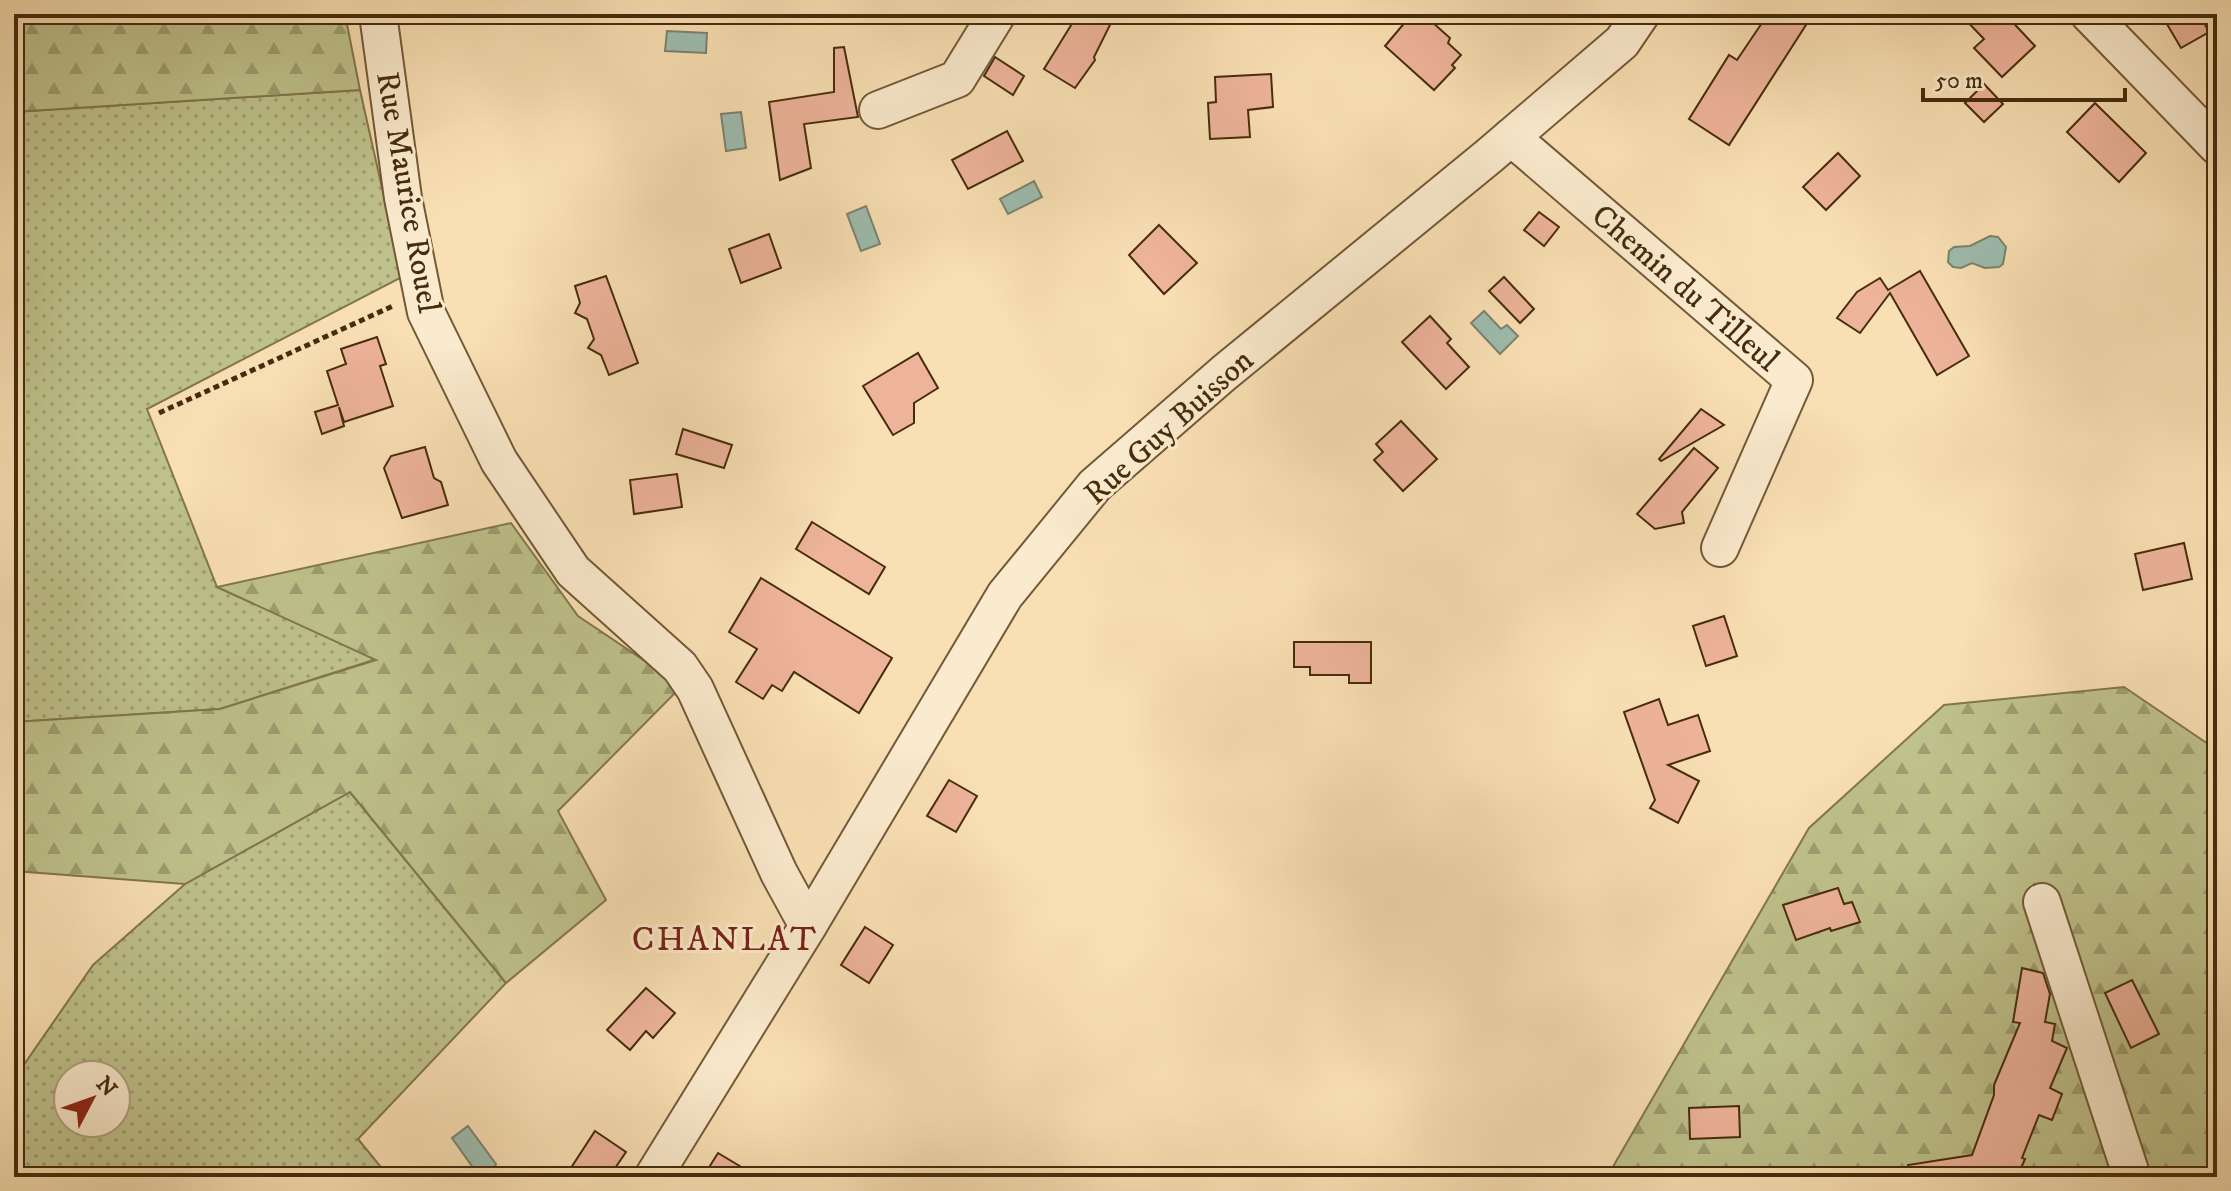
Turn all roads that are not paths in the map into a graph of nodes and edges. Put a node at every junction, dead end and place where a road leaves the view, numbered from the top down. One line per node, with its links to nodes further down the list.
1 (378, 14): 10 (street, Rue Maurice Rouel)
2 (997, 14): 5 (street)
3 (1641, 14): 6 (street, Rue Guy Buisson)
4 (2089, 14): 7 (street)
5 (878, 110)
6 (1511, 137): 8 (street, Chemin du Tilleul); 10 (street, Rue Guy Buisson)
7 (2217, 146)
8 (1720, 548)
9 (2042, 902): 11 (street)
10 (808, 926): 12 (street, Rue Guy Buisson)
11 (2130, 1171)
12 (653, 1177)

